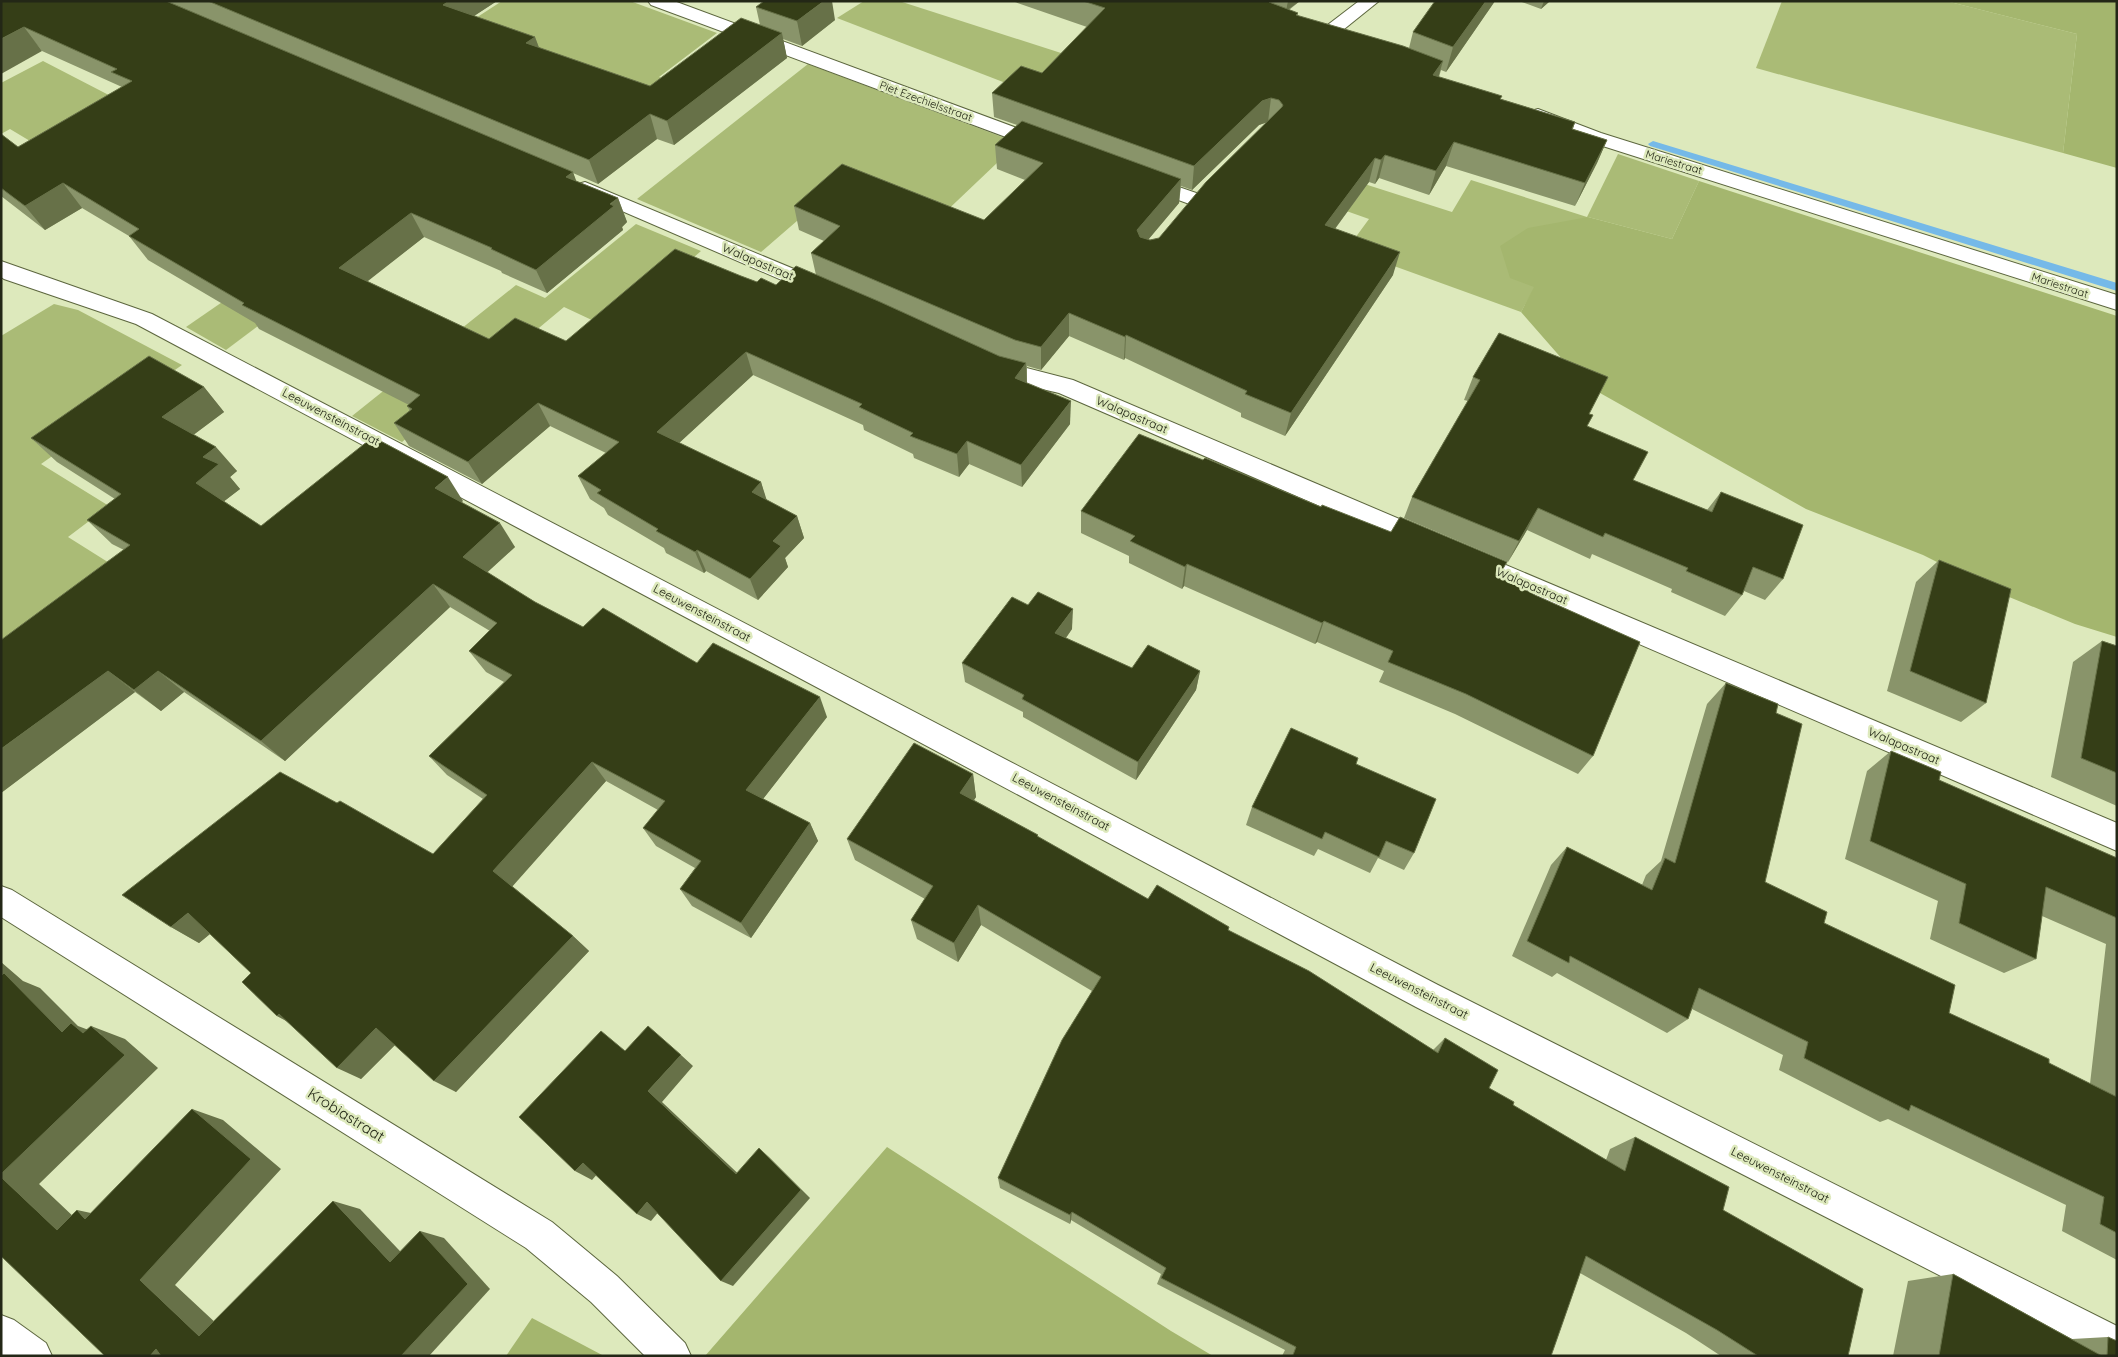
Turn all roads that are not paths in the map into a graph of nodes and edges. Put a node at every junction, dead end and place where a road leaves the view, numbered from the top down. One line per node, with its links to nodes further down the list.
1 (657, 1): 5 (street, Piet Ezechielsstraat)
2 (1370, 1): 3 (street)
3 (1328, 34)
4 (1520, 108): 11 (street, Mariestraat)
5 (1065, 152)
6 (1130, 176): 8 (street)
7 (563, 179): 10 (street, Walapastraat)
8 (1196, 201)
9 (1, 268): 16 (street, Leeuwensteinstraat)
10 (845, 299)
11 (2117, 303)
12 (972, 355): 13 (street, Walapastraat)
13 (2117, 837)
14 (1, 900): 18 (street, Krobiastraat)
15 (1, 1333): 17 (street)
16 (2117, 1346)
17 (33, 1356)
18 (672, 1356)

